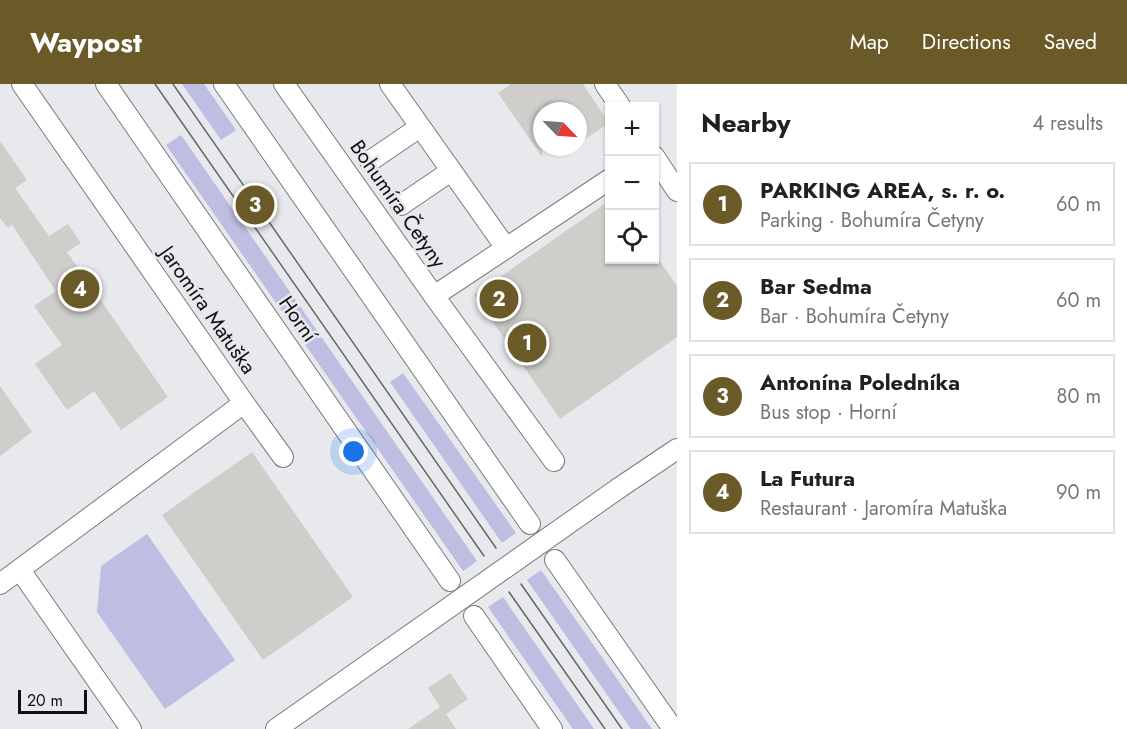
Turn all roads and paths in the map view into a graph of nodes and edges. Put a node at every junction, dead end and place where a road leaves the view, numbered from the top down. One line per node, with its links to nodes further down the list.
1 (22, 84): 17 (street, Jaromíra Matuška)
2 (106, 84): 24 (street, Horní)
3 (224, 84): 21 (street)
4 (284, 84): 16 (street, Bohumíra Četyny)
5 (390, 84): 8 (street)
6 (605, 84): 7 (street)
7 (617, 102)
8 (420, 127): 9 (street); 11 (street)
9 (370, 161)
10 (659, 164): 13 (street)
11 (451, 171): 14 (street); 15 (street)
12 (605, 182): 15 (street, Bohumíra Četyny)
13 (677, 191)
14 (402, 205)
15 (506, 248): 16 (street, Bohumíra Četyny)
16 (434, 296): 20 (street)
17 (244, 403): 19 (street); 23 (street, Jaromíra Matuška)
18 (677, 449): 28 (street, bridge)
19 (283, 457)
20 (554, 460)
21 (530, 524)
22 (555, 560): 30 (street)
23 (20, 570): 25 (street, Jaromíra Matuška); 27 (street)
24 (450, 580)
25 (0, 584)
26 (474, 616): 29 (street)
27 (130, 729)
28 (276, 729)
29 (552, 729)
30 (673, 729)

